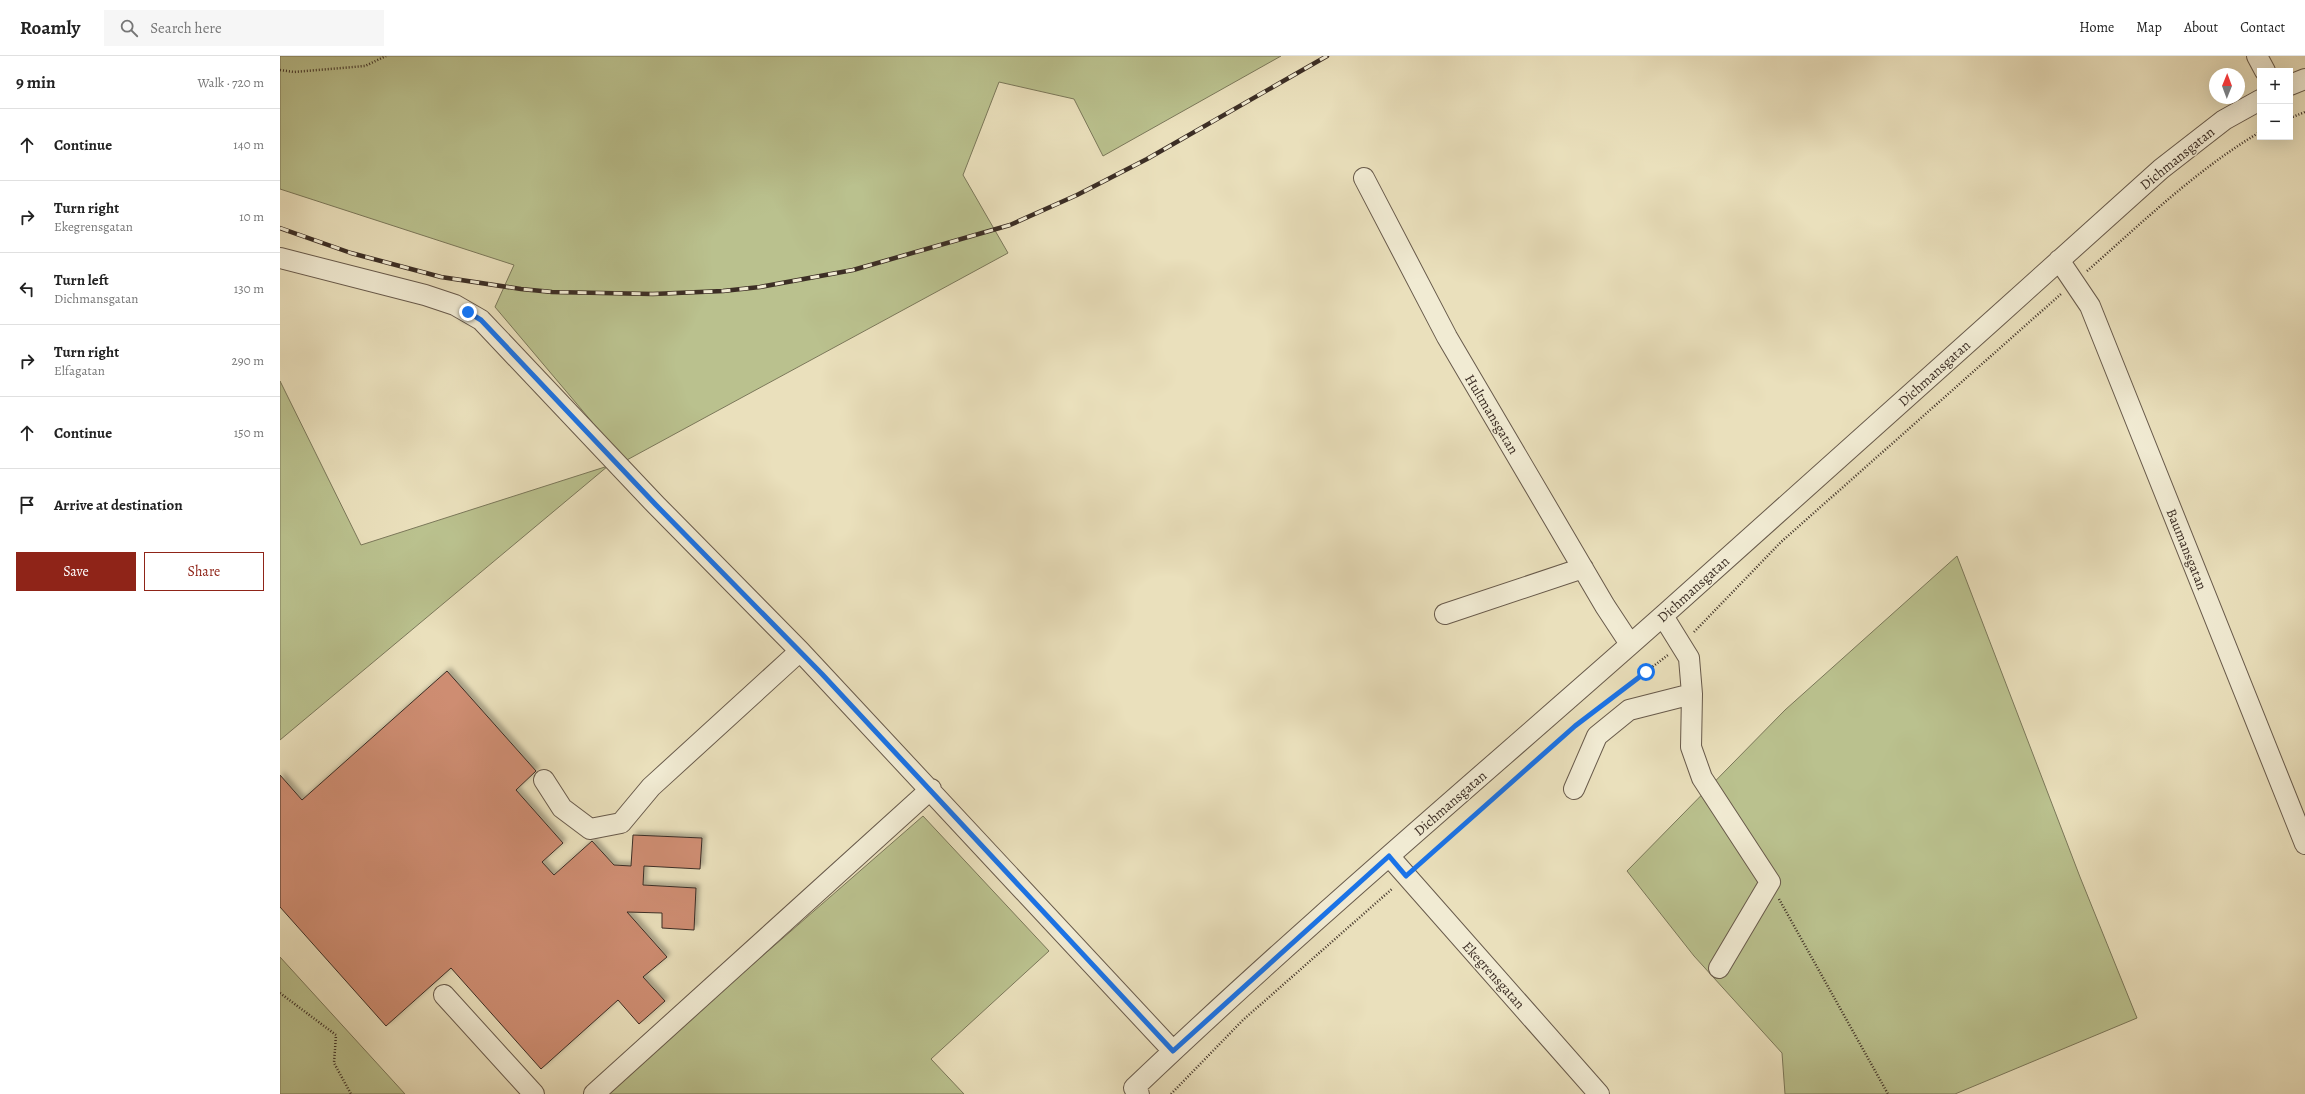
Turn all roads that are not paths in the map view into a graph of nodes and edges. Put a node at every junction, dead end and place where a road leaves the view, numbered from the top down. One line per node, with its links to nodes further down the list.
1 (2257, 56): 2 (street)
2 (2263, 68)
3 (2305, 79): 4 (street)
4 (2293, 84)
5 (2257, 102): 8 (street, Dichmansgatan)
6 (1364, 178): 9 (street, Hultmansgatan)
7 (280, 258): 13 (street)
8 (2059, 260): 11 (street, Dichmansgatan); 18 (street, Baumansgatan)
9 (1583, 568): 10 (street); 12 (street, Hultmansgatan)
10 (1445, 614)
11 (1663, 616): 12 (street, Dichmansgatan); 14 (street)
12 (1630, 644): 19 (street, Dichmansgatan)
13 (800, 651): 15 (street); 16 (street)
14 (1692, 694): 17 (street); 20 (street)
15 (544, 780)
16 (930, 789): 22 (street); 25 (street)
17 (1574, 789)
18 (2305, 844)
19 (1389, 856): 22 (street, Dichmansgatan); 26 (street, Ekegrensgatan)
20 (1719, 968)
21 (444, 995): 24 (street)
22 (1173, 1051): 23 (street, Dichmansgatan)
23 (1137, 1091)
24 (534, 1094)
25 (594, 1094)
26 (1599, 1094)

